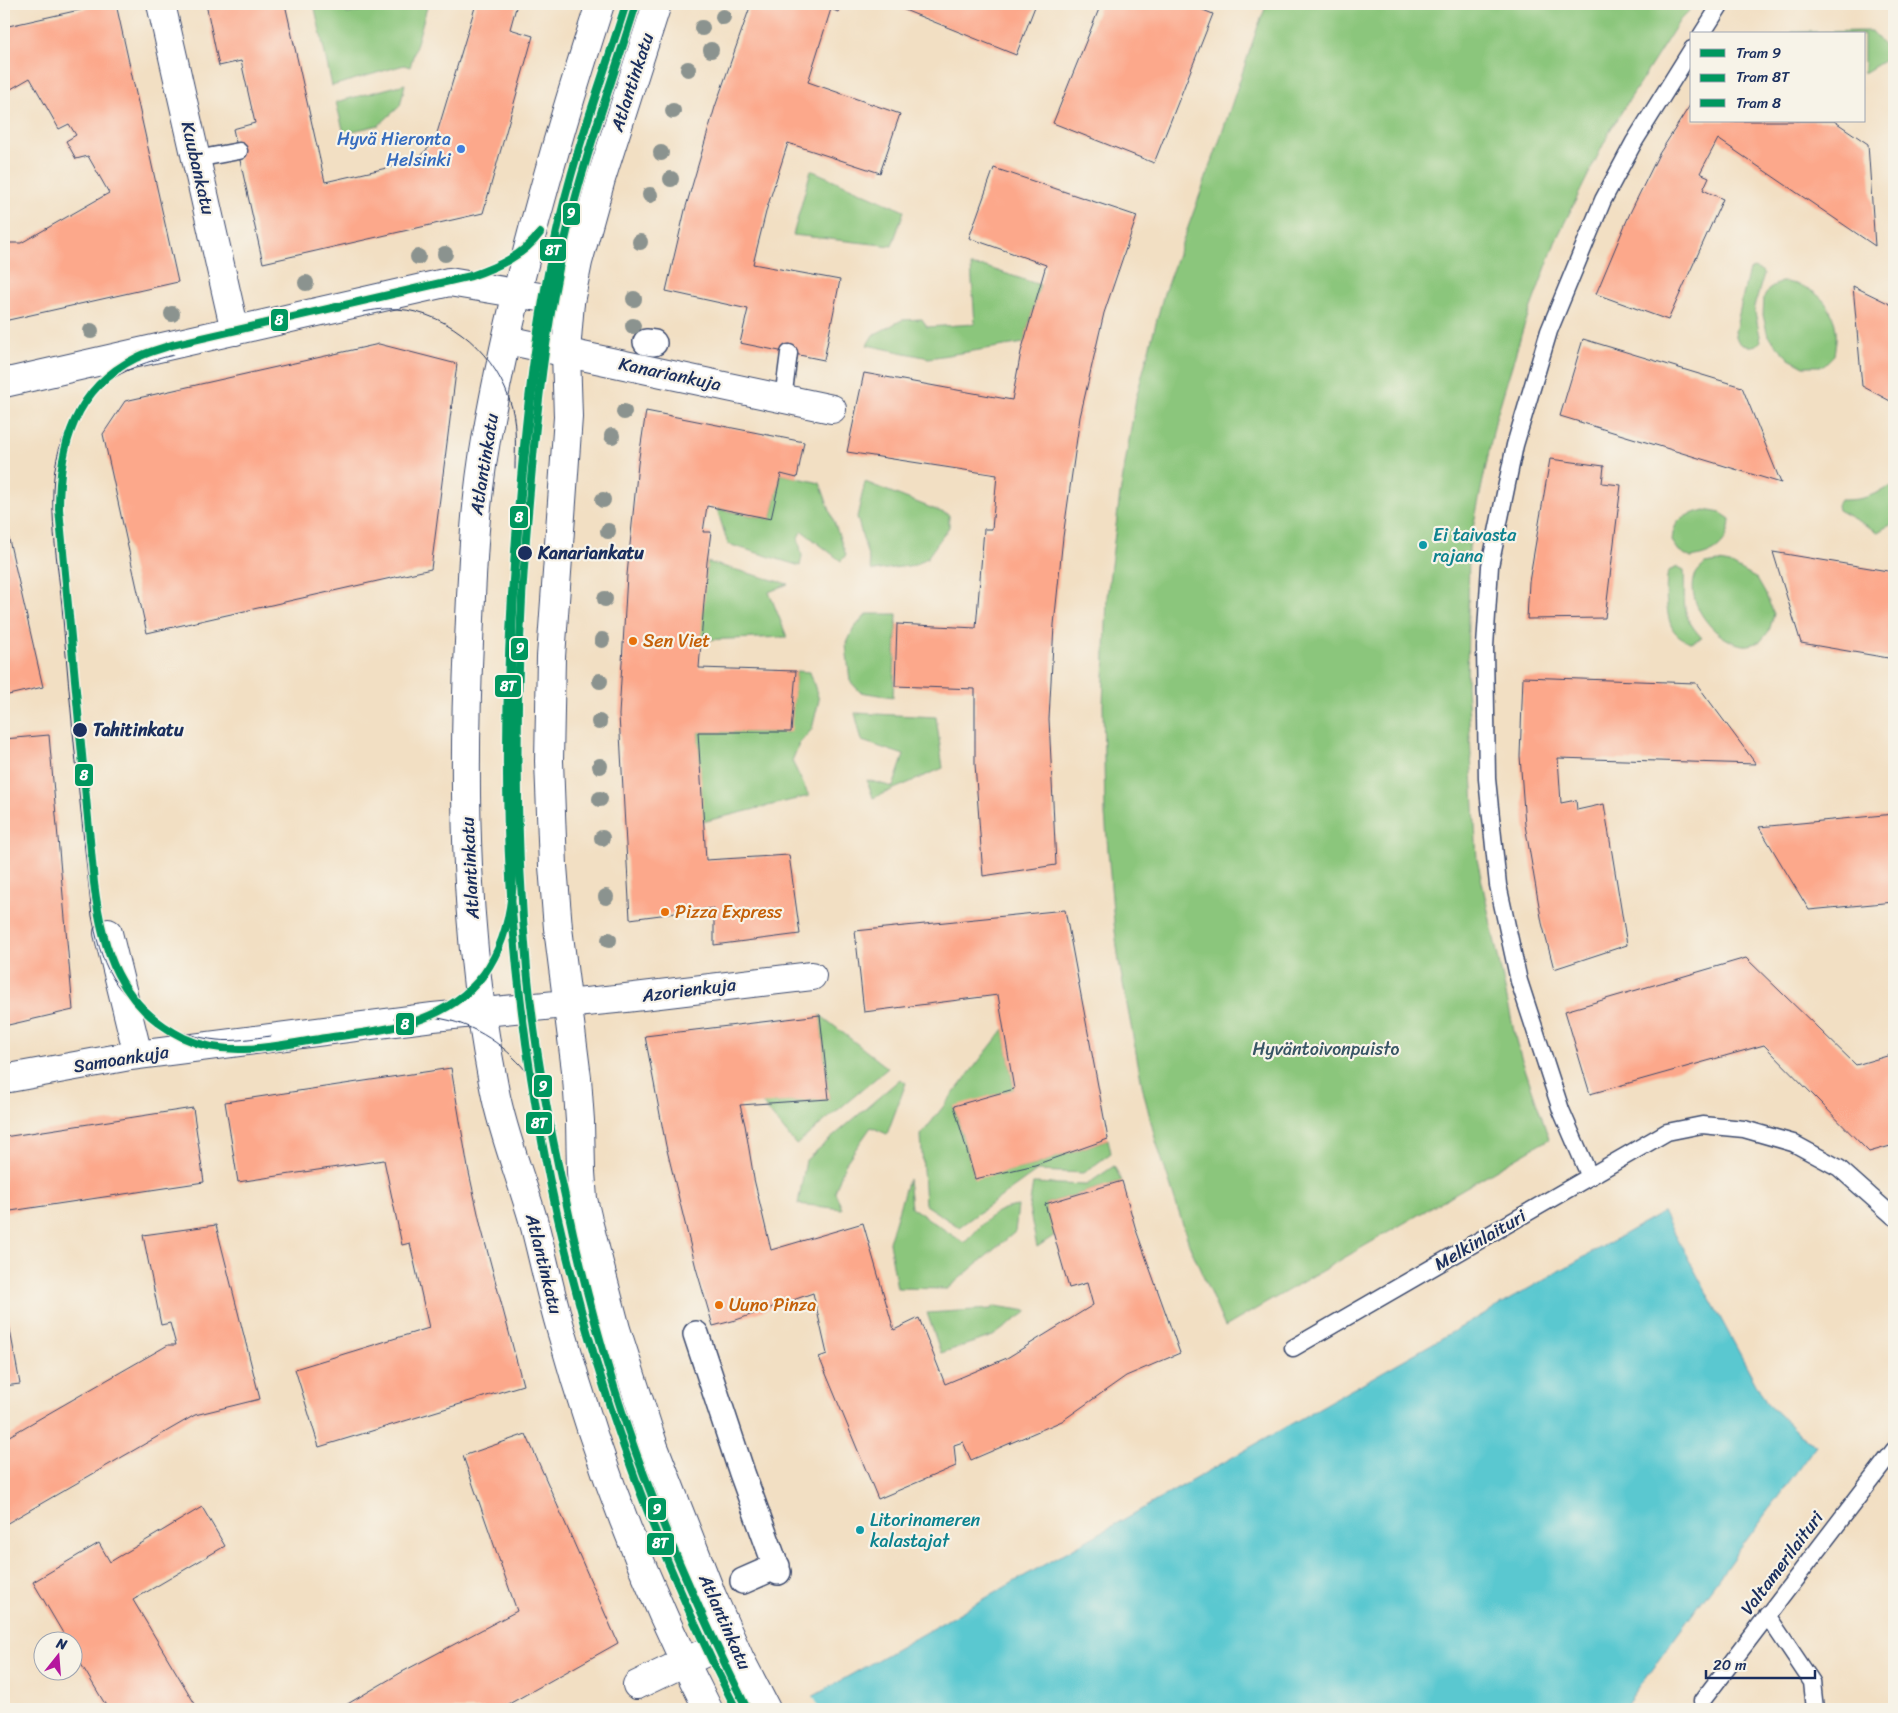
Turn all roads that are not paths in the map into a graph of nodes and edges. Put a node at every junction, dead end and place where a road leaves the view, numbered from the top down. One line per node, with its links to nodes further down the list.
1 (161, 4): 8 (street, Kuubankatu)
2 (600, 4): 9 (street, Atlantinkatu)
3 (657, 4): 10 (street, Atlantinkatu)
4 (1721, 4): 5 (lane)
5 (1703, 32)
6 (1690, 52): 24 (lane)
7 (239, 151): 8 (lane)
8 (196, 159): 11 (street, Kuubankatu)
9 (517, 294): 10 (street); 11 (street); 12 (street, Atlantinkatu)
10 (570, 302): 13 (street, Atlantinkatu)
11 (234, 332): 15 (street)
12 (507, 340): 13 (street, Kanariankuja); 21 (street, Atlantinkatu)
13 (566, 352): 16 (street, Kanariankuja); 20 (street, Atlantinkatu)
14 (789, 353): 16 (lane)
15 (4, 383)
16 (783, 399): 17 (street, Kanariankuja)
17 (832, 409)
18 (108, 933): 22 (street)
19 (812, 976): 20 (street, Azorienkuja)
20 (567, 1004): 21 (street, Samoankuja); 31 (street, Atlantinkatu)
21 (481, 1012): 22 (street, Samoankuja); 32 (street, Atlantinkatu)
22 (138, 1056): 23 (street, Samoankuja)
23 (4, 1079)
24 (1590, 1177): 25 (lane, Melkinlaituri); 27 (lane, Melkinlaituri)
25 (1894, 1217)
26 (696, 1334): 29 (street)
27 (1293, 1348)
28 (1894, 1450): 30 (lane, Valtamerilaituri)
29 (744, 1581)
30 (1767, 1616): 34 (lane, Valtamerilaituri); 37 (lane)
31 (736, 1649): 32 (street); 36 (street, Atlantinkatu)
32 (690, 1673): 33 (street); 35 (street, Atlantinkatu)
33 (637, 1685)
34 (1702, 1701)
35 (708, 1709)
36 (766, 1709)
37 (1815, 1709)

